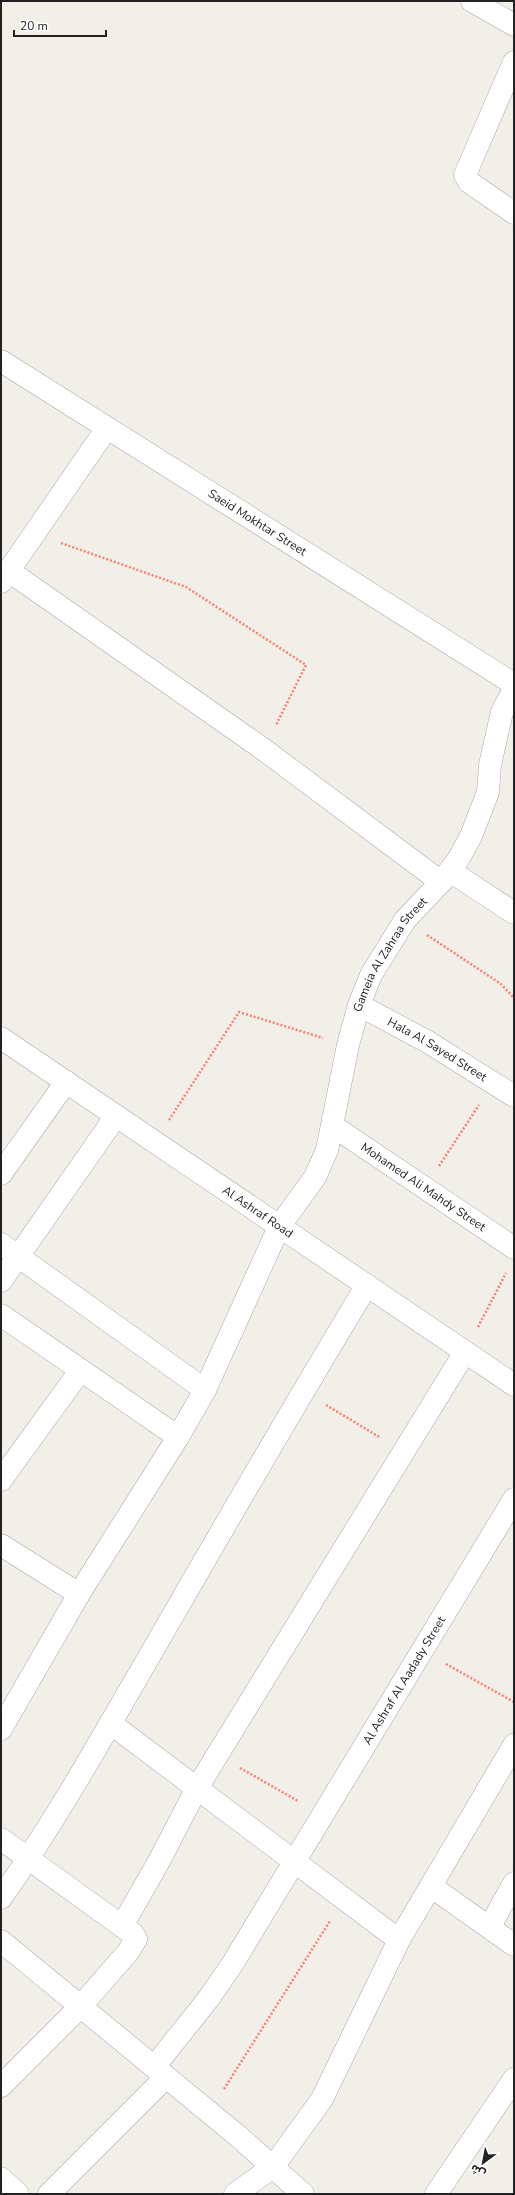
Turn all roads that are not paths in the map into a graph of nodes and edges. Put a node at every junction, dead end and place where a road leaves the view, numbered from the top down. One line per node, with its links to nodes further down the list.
1 (472, 1): 2 (street)
2 (514, 25)
3 (514, 62): 4 (street)
4 (514, 213)
5 (1, 361): 6 (street, Saeid Mokhtar Street)
6 (107, 428): 7 (street); 8 (street, Saeid Mokhtar Street)
7 (5, 576): 10 (street)
8 (514, 684)
9 (514, 689): 10 (street, Gameia Al Zahraa Street)
10 (446, 877): 11 (street); 12 (street, Gameia Al Zahraa Street)
11 (514, 913)
12 (359, 1005): 15 (street, Hala Al Sayed Street); 17 (street, Gameia Al Zahraa Street)
13 (1, 1038): 14 (street, Al Ashraf Road)
14 (66, 1082): 16 (street, Al Ashraf Road); 18 (street)
15 (514, 1096)
16 (116, 1116): 19 (street, Al Ashraf Road); 21 (street)
17 (333, 1126): 19 (street, Gameia Al Zahraa Street); 20 (street, Mohamed Ali Mahdy Street)
18 (1, 1174)
19 (279, 1227): 23 (street, Al Ashraf Road); 28 (street, Gameia Al Zahraa Street)
20 (514, 1248)
21 (10, 1250): 22 (street); 28 (street)
22 (1, 1281)
23 (367, 1285): 25 (street, Al Ashraf Road); 34 (street)
24 (1, 1315): 26 (street)
25 (465, 1352): 27 (street, Al Ashraf Road); 37 (street)
26 (80, 1371): 29 (street); 30 (street)
27 (514, 1385)
28 (205, 1390): 29 (street, Gameia Al Zahraa Street)
29 (178, 1437): 33 (street, Gameia Al Zahraa Street)
30 (1, 1480)
31 (514, 1499): 40 (street, Al Ashraf Al Aadady Street)
32 (1, 1545): 33 (street)
33 (79, 1594): 35 (street, Gameia Al Zahraa Street)
34 (110, 1723): 37 (street); 39 (street)
35 (1, 1729)
36 (514, 1745): 42 (street)
37 (197, 1788): 40 (street); 44 (street)
38 (1, 1839): 39 (street)
39 (30, 1858): 43 (street); 44 (street)
40 (295, 1862): 46 (street); 50 (street, Al Ashraf Al Aadady Street)
41 (514, 1883): 45 (street)
42 (432, 1887): 45 (street); 46 (street)
43 (1, 1898)
44 (122, 1926): 49 (street)
45 (490, 1926): 48 (street)
46 (399, 1940): 53 (street)
47 (1, 1941): 49 (street)
48 (514, 1945)
49 (81, 2006): 50 (street); 52 (street)
50 (160, 2072): 53 (street); 56 (street, Al Ashraf Al Aadady Street)
51 (514, 2079): 59 (street)
52 (1, 2086)
53 (272, 2167): 57 (street); 58 (street)
54 (1, 2178): 55 (street)
55 (18, 2194)
56 (49, 2194)
57 (235, 2194)
58 (303, 2194)
59 (436, 2194)

